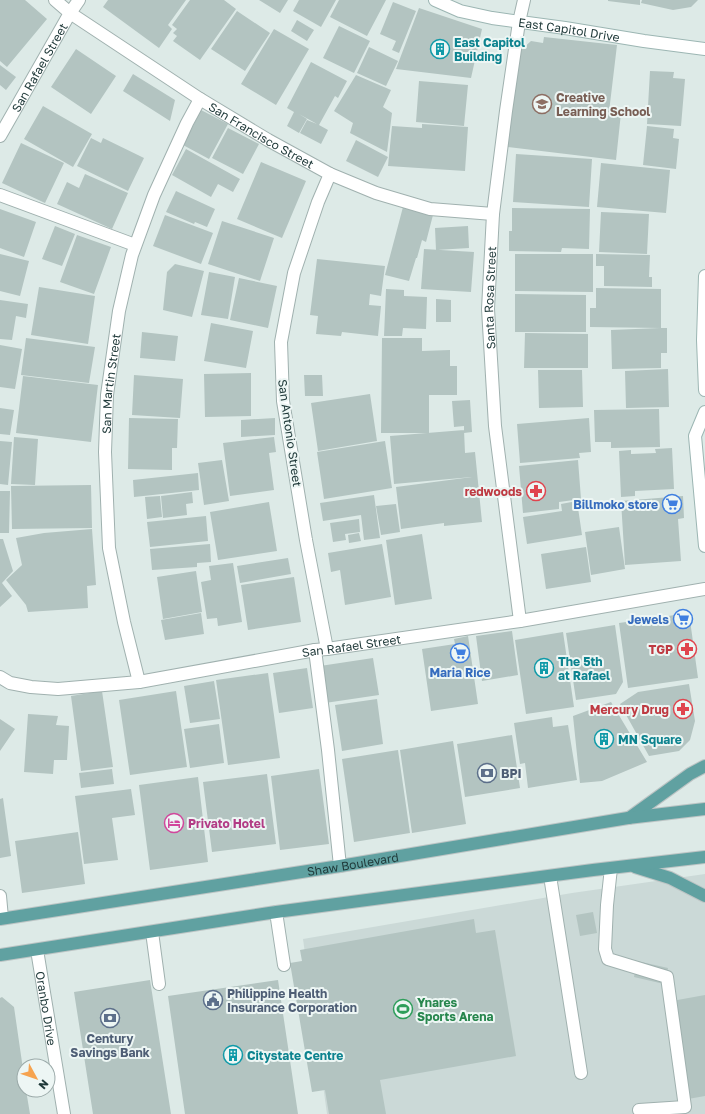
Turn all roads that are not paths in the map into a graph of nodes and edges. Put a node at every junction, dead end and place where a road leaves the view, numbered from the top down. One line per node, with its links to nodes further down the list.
1 (55, 0): 5 (street, San Francisco Street)
2 (79, 0): 5 (street, San Rafael Street)
3 (435, 0): 6 (street, East Capitol Drive)
4 (524, 0): 6 (street, Santa Rosa Street)
5 (70, 13): 8 (street, San Francisco Street); 9 (street, San Rafael Street)
6 (519, 22): 7 (street, East Capitol Drive); 12 (street, Santa Rosa Street)
7 (705, 49)
8 (200, 99): 10 (street, San Francisco Street); 13 (street, San Martin Street)
9 (0, 136)
10 (330, 174): 12 (street, San Francisco Street); 22 (street, San Antonio Street)
11 (0, 195): 13 (street)
12 (493, 214): 21 (street, Santa Rosa Street)
13 (136, 245): 24 (street, San Martin Street)
14 (705, 276): 15 (street)
15 (705, 291): 16 (street)
16 (704, 340): 17 (street)
17 (705, 390)
18 (705, 412): 19 (street)
19 (705, 546)
20 (705, 589): 21 (street, San Rafael Street)
21 (520, 621): 22 (street, San Rafael Street)
22 (321, 650): 24 (street, San Rafael Street); 29 (street, San Antonio Street)
23 (0, 676): 24 (street, San Rafael Street)
24 (139, 682)
25 (705, 766): 27 (main road)
26 (705, 809): 27 (main road, Shaw Boulevard)
27 (628, 818): 29 (main road, Shaw Boulevard)
28 (705, 857): 30 (main road)
29 (340, 866): 36 (main road, Shaw Boulevard)
30 (632, 866): 31 (main road); 34 (main road)
31 (612, 868): 32 (main road); 43 (street)
32 (550, 876): 35 (main road); 42 (street)
33 (0, 896): 36 (street)
34 (705, 896)
35 (276, 912): 37 (main road); 40 (street)
36 (1, 918)
37 (152, 932): 38 (main road); 41 (street)
38 (37, 950): 39 (main road); 44 (street, Oranbo Drive)
39 (0, 955)
40 (284, 965)
41 (159, 984)
42 (581, 1073)
43 (639, 1110)
44 (64, 1114)

